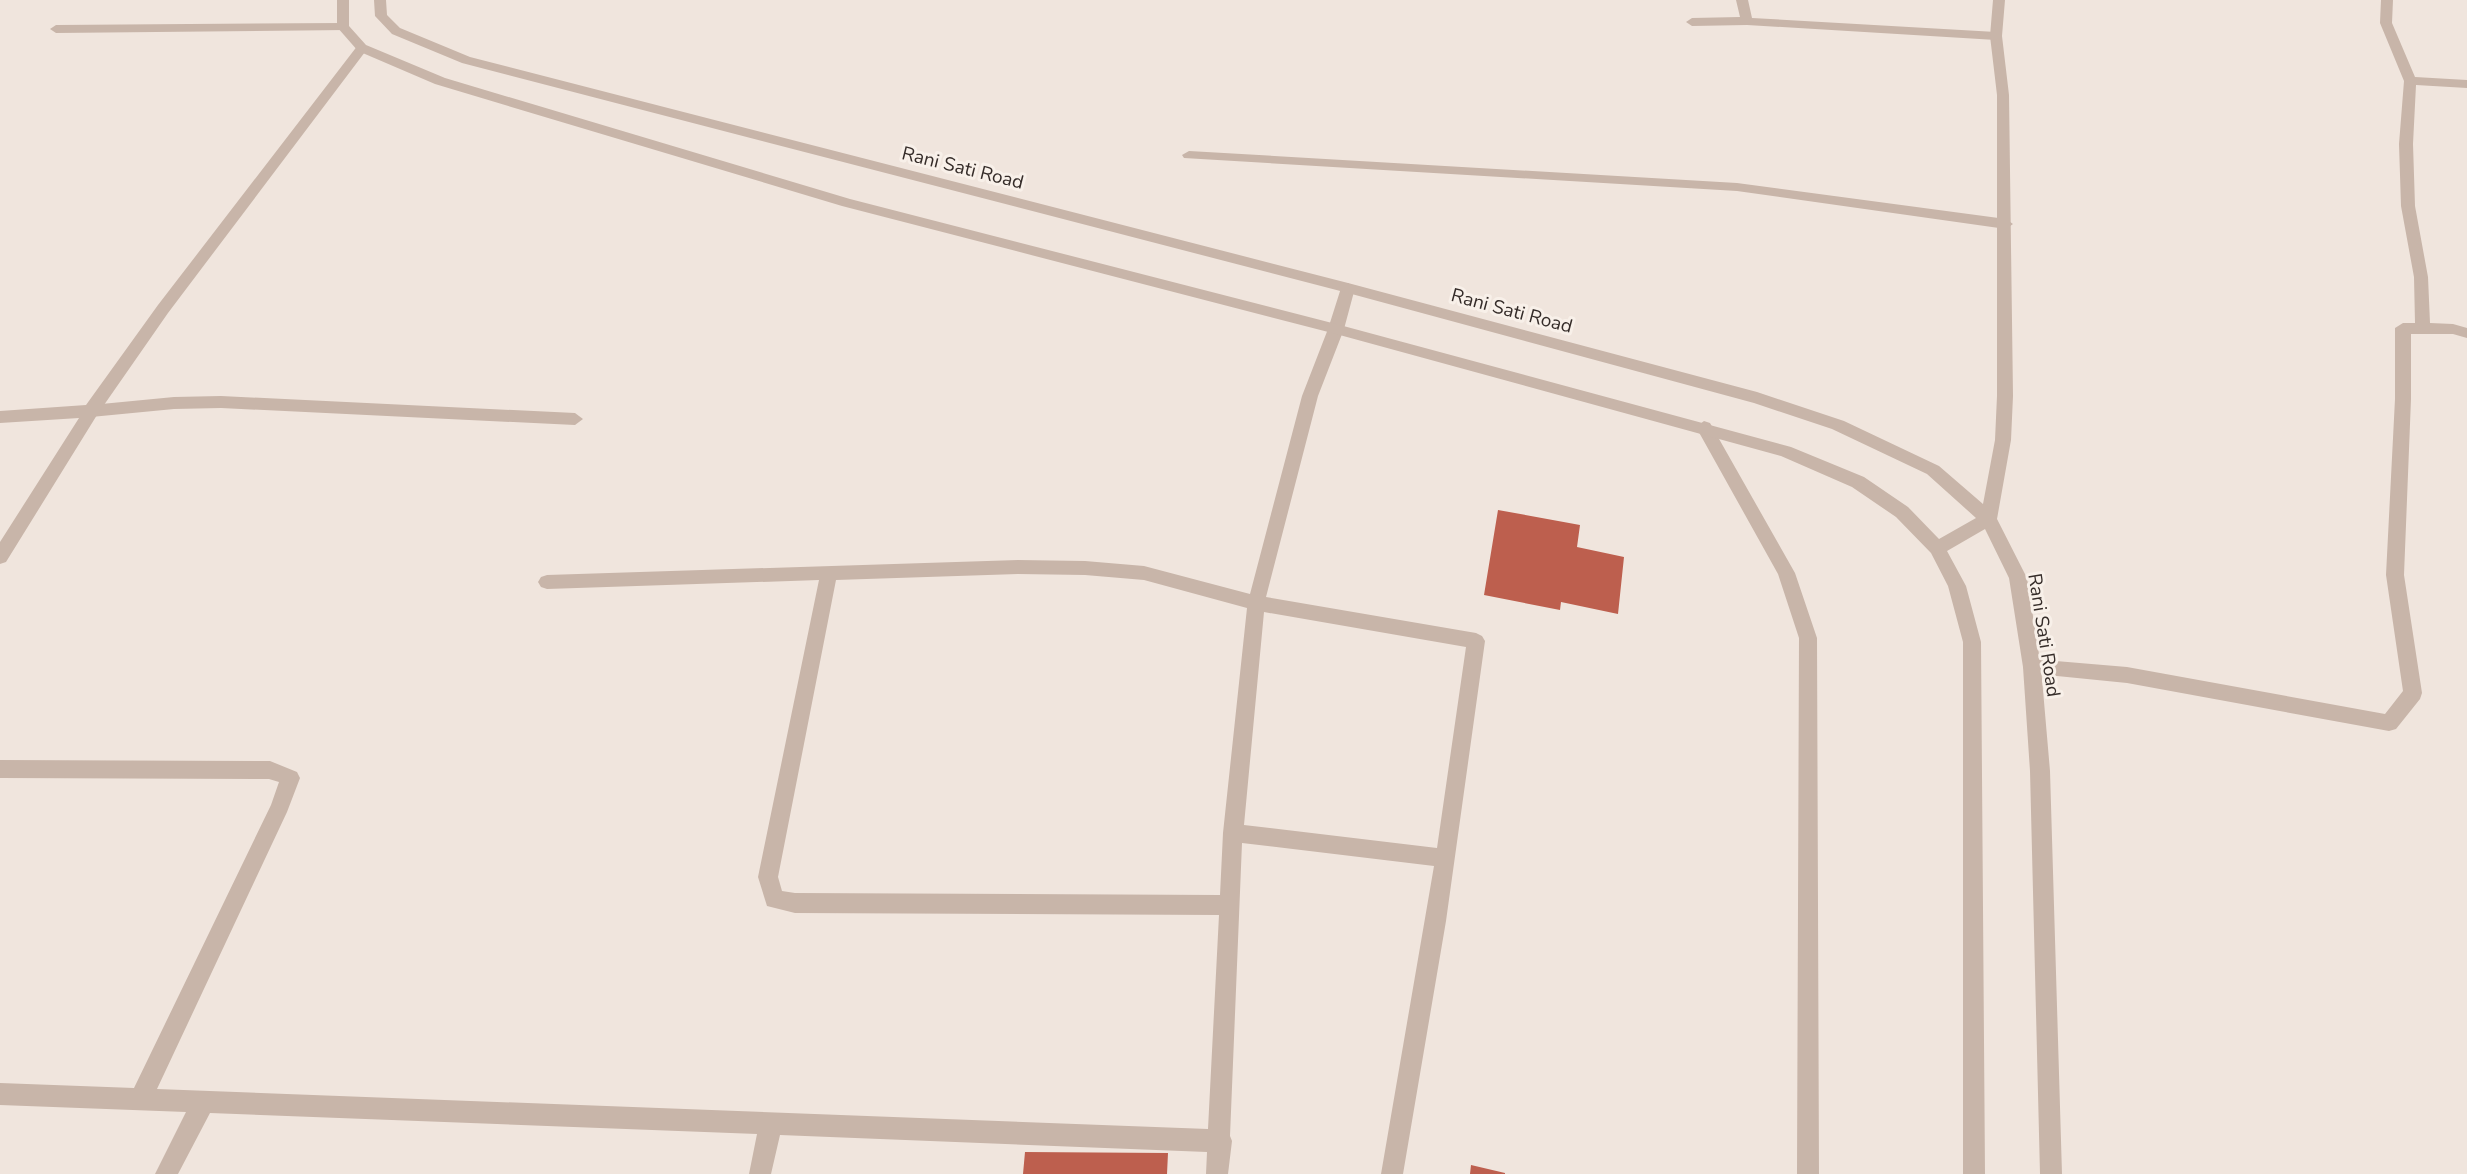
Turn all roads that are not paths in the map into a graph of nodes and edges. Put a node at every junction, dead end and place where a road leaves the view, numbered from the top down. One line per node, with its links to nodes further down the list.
1 (343, 0): 8 (street)
2 (380, 0): 12 (street, Rani Sati Road)
3 (1742, 0): 7 (street)
4 (1999, 0): 10 (street)
5 (2387, 0): 14 (street)
6 (1692, 22): 7 (street)
7 (1747, 22): 10 (street)
8 (343, 27): 9 (street); 11 (street)
9 (57, 29)
10 (1996, 36): 17 (street)
11 (362, 48): 13 (street); 22 (street)
12 (466, 60): 13 (street); 18 (street, Rani Sati Road)
13 (440, 81): 20 (street)
14 (2410, 81): 15 (street); 19 (street)
15 (2467, 84)
16 (1189, 155): 17 (street)
17 (2006, 224): 26 (street)
18 (1348, 288): 20 (street); 26 (street, Rani Sati Road)
19 (2423, 328): 21 (street); 32 (street)
20 (1336, 330): 25 (street); 31 (street)
21 (2467, 333)
22 (91, 411): 23 (street); 24 (street); 28 (street)
23 (0, 417)
24 (575, 419)
25 (1704, 427): 27 (street); 46 (street)
26 (1989, 519): 27 (street); 32 (street, Rani Sati Road)
27 (1937, 548): 47 (street)
28 (0, 557)
29 (829, 573): 30 (street); 31 (street); 36 (street)
30 (547, 582)
31 (1256, 603): 34 (street); 35 (street)
32 (2032, 667): 48 (street, Rani Sati Road)
33 (0, 769): 38 (street)
34 (1233, 833): 35 (street); 36 (street)
35 (1444, 858): 45 (street)
36 (1230, 905): 41 (street)
37 (0, 1094): 38 (street)
38 (140, 1100): 39 (street)
39 (204, 1102): 40 (street); 42 (street)
40 (771, 1124): 41 (street); 43 (street)
41 (1221, 1142): 44 (street)
42 (166, 1174)
43 (760, 1174)
44 (1217, 1174)
45 (1392, 1174)
46 (1808, 1174)
47 (1974, 1174)
48 (2051, 1174)

